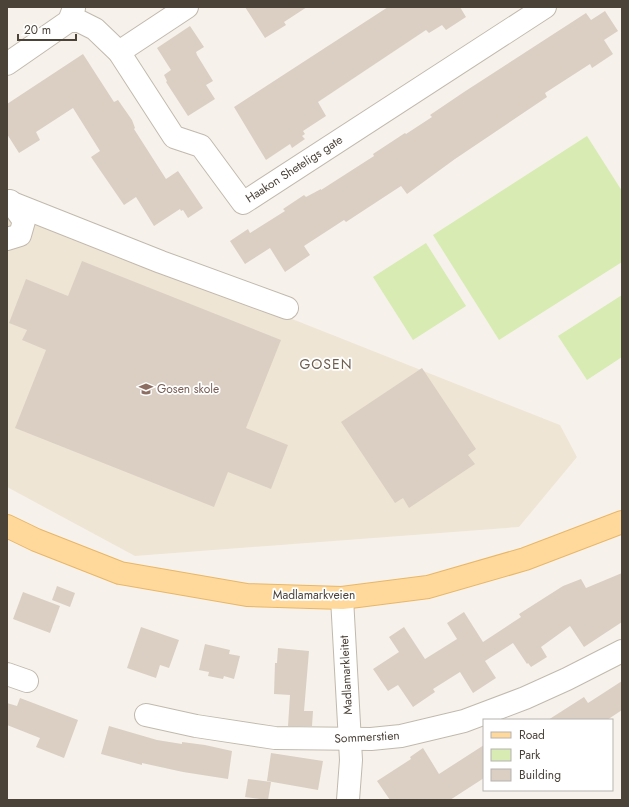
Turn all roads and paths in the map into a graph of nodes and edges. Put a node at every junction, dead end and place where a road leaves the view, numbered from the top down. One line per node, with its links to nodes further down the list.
1 (187, 7): 4 (street)
2 (546, 7): 4 (street, Haakon Sheteligs gate)
3 (71, 14): 4 (street, Haakon Sheteligs gate); 5 (street)
4 (119, 52)
5 (7, 64)
6 (9, 201): 7 (street); 8 (street)
7 (7, 239)
8 (288, 308)
9 (619, 523): 11 (main road, Madlamarkveien)
10 (7, 526): 11 (main road, Madlamarkveien)
11 (342, 598): 16 (street, Madlamarkleitet)
12 (622, 651): 16 (street, Sommerstien)
13 (7, 674): 14 (street)
14 (27, 682)
15 (146, 715): 16 (street, Sommerstien)
16 (349, 739): 17 (street, Madlamarkleitet)
17 (348, 800)

